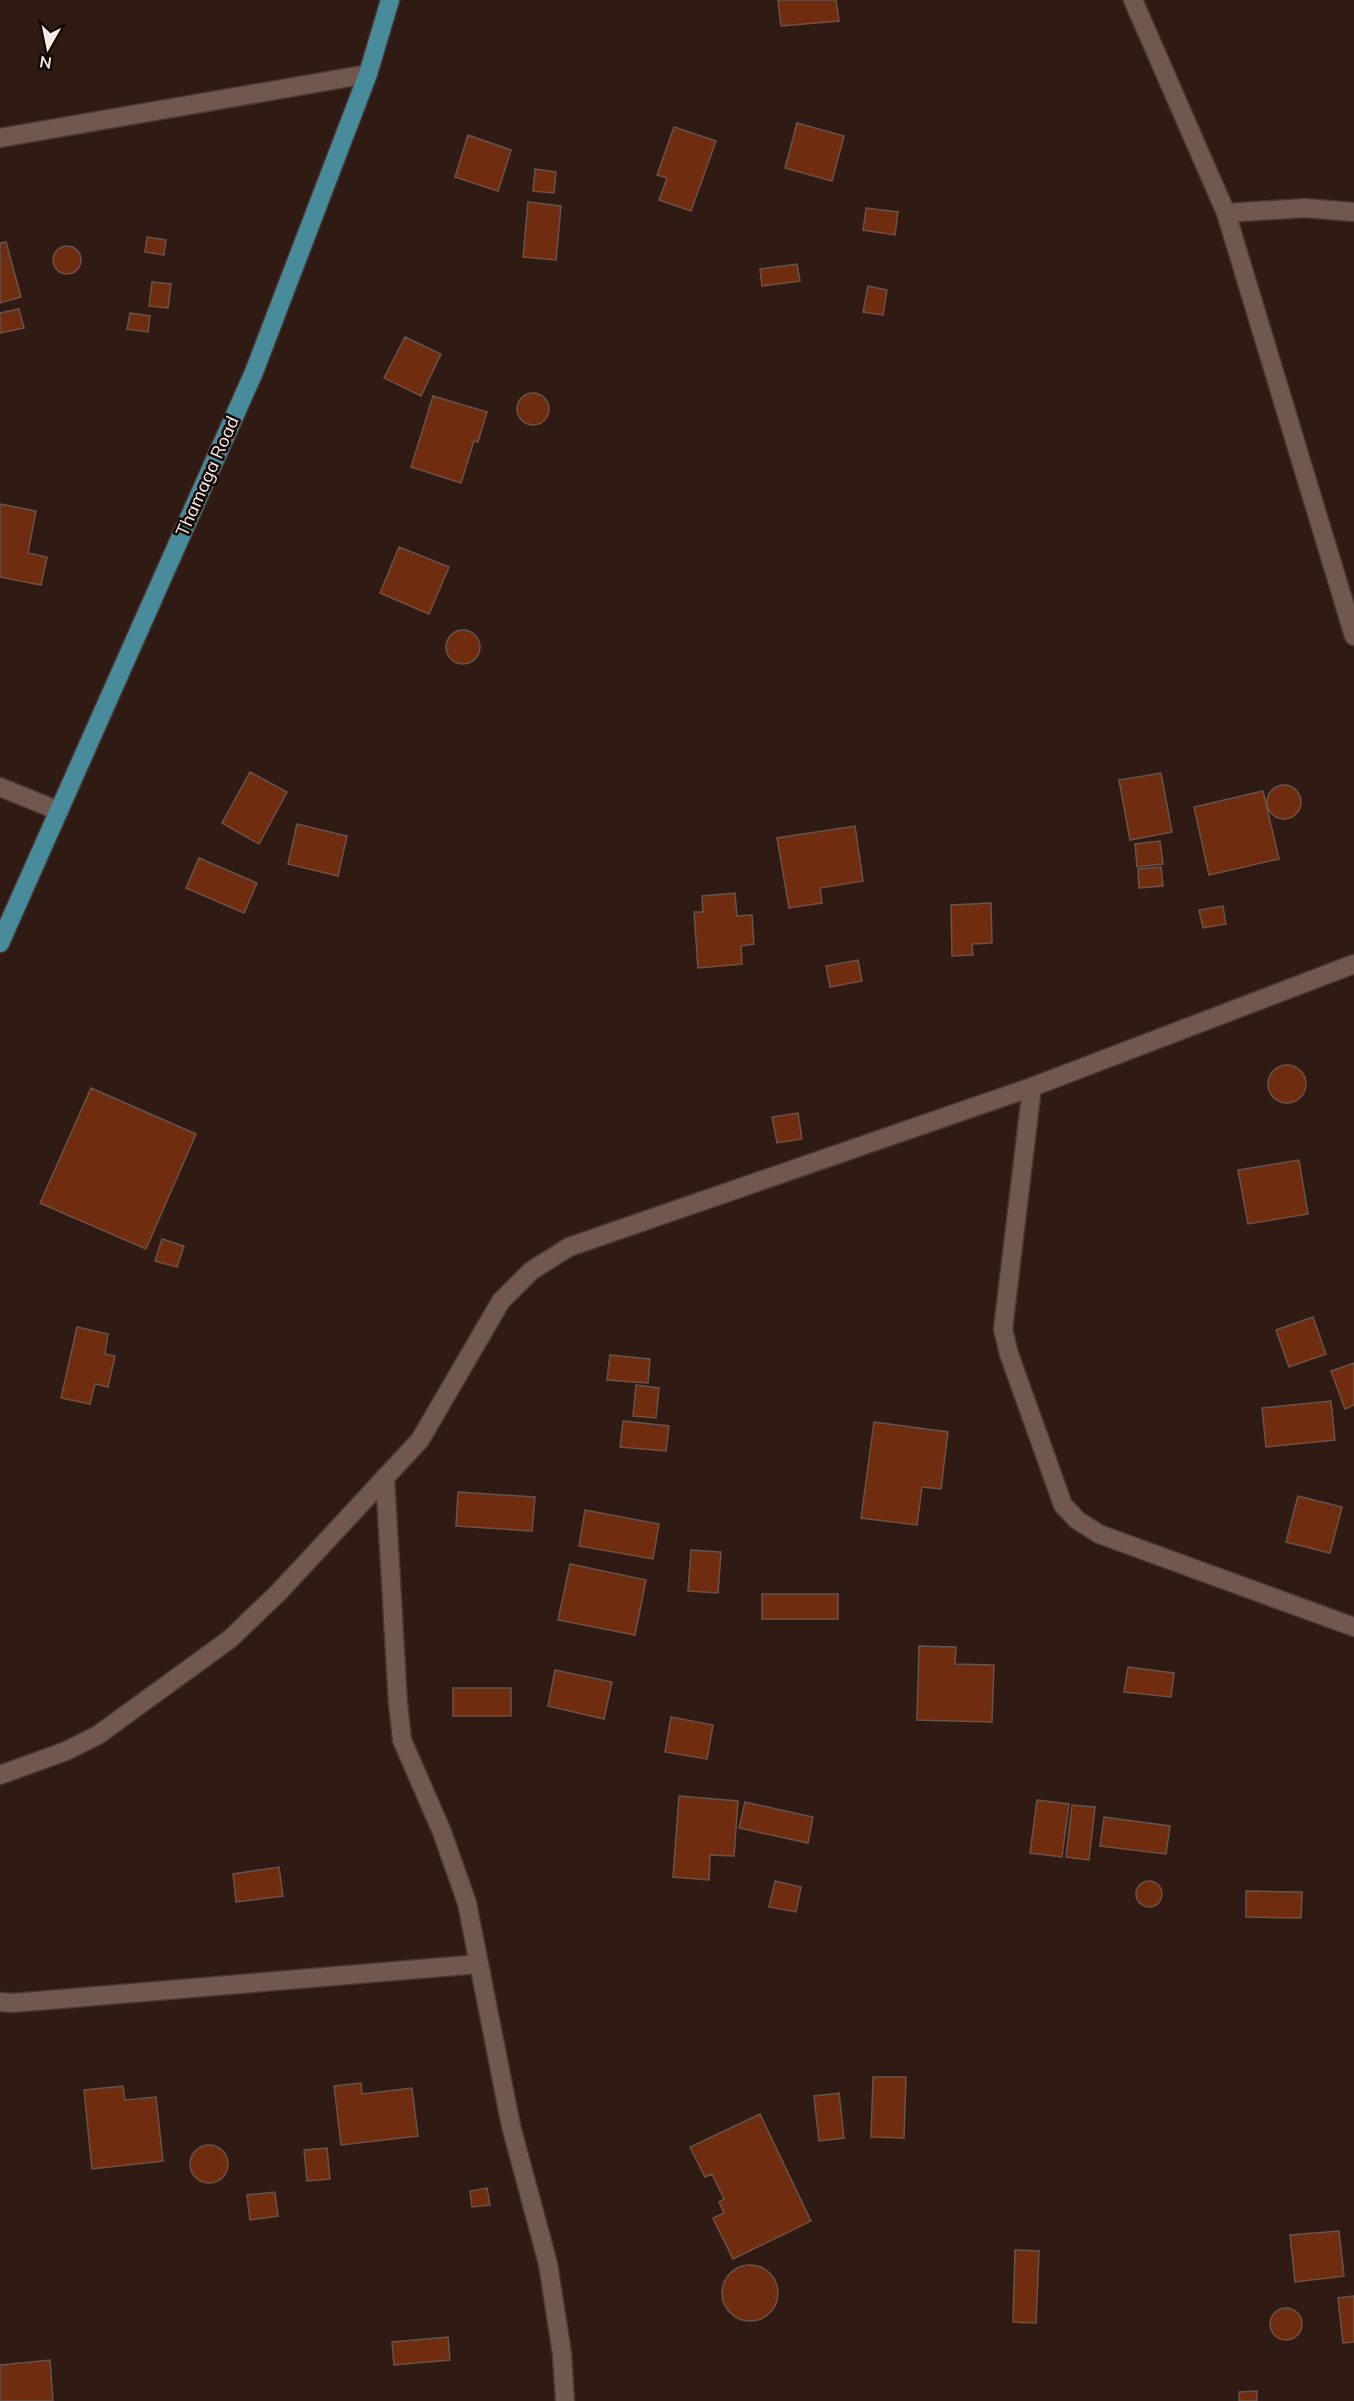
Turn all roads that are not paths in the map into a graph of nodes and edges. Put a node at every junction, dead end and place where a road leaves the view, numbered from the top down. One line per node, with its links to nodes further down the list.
1 (390, 0): 3 (main road, Thamaga Road)
2 (1133, 0): 6 (street)
3 (368, 74): 4 (street); 9 (main road, Thamaga Road)
4 (0, 138)
5 (1354, 212): 6 (street)
6 (1226, 213): 7 (street)
7 (1354, 636)
8 (0, 787): 9 (street)
9 (59, 811): 10 (main road, Thamaga Road)
10 (0, 943)
11 (1354, 964): 12 (street)
12 (1032, 1087): 13 (street); 14 (street)
13 (385, 1478): 15 (street); 16 (street)
14 (1354, 1627)
15 (0, 1775)
16 (479, 1964): 17 (street); 18 (street)
17 (0, 2002)
18 (565, 2401)

